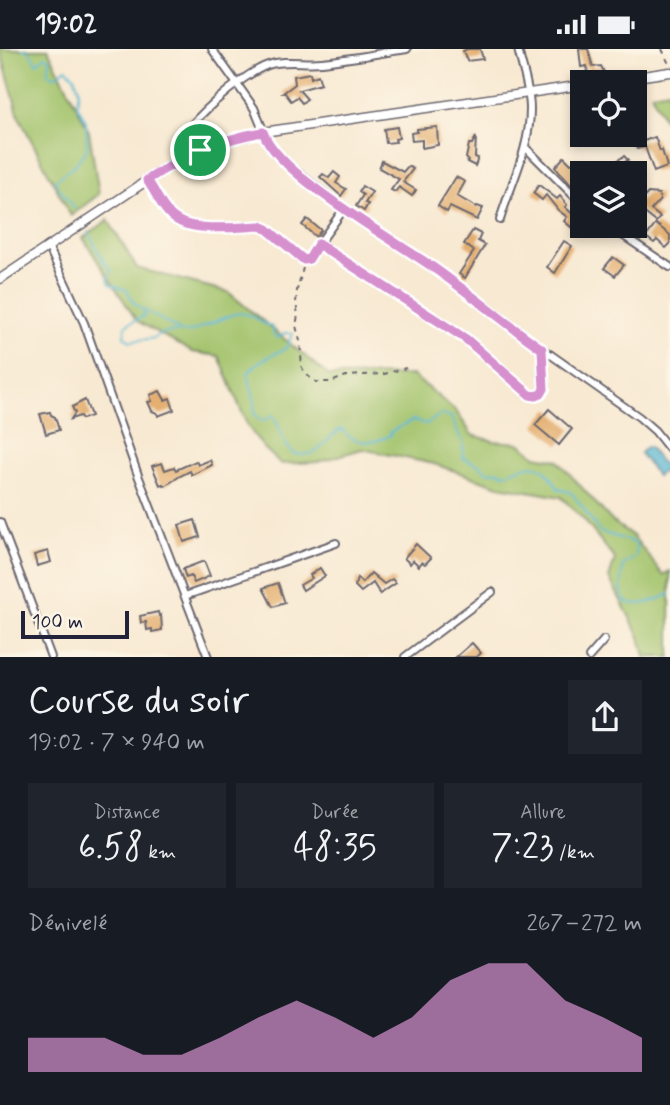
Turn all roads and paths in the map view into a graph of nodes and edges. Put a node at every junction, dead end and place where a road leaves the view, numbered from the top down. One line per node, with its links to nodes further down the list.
1 (212, 49): 7 (street)
2 (407, 49): 7 (street)
3 (518, 49): 9 (street)
4 (662, 49): 5 (path)
5 (670, 70): 6 (street)
6 (647, 74)
7 (237, 85): 10 (street); 12 (street)
8 (570, 87): 9 (street)
9 (527, 93): 10 (street); 11 (street)
10 (263, 132): 12 (street); 15 (street)
11 (525, 147): 14 (street); 16 (street)
12 (179, 159): 13 (street)
13 (147, 180): 19 (street); 20 (street)
14 (570, 192)
15 (344, 209): 18 (street); 23 (street)
16 (500, 220)
17 (627, 238): 21 (street)
18 (318, 244): 20 (street); 23 (street)
19 (48, 246): 22 (street); 29 (street)
20 (304, 260): 24 (path)
21 (670, 267)
22 (0, 279)
23 (542, 349): 25 (street)
24 (406, 368)
25 (670, 450)
26 (0, 522): 31 (street)
27 (336, 543): 29 (street)
28 (492, 592): 33 (street)
29 (185, 596): 32 (street)
30 (604, 639): 34 (street)
31 (51, 657)
32 (208, 657)
33 (405, 657)
34 (589, 657)

